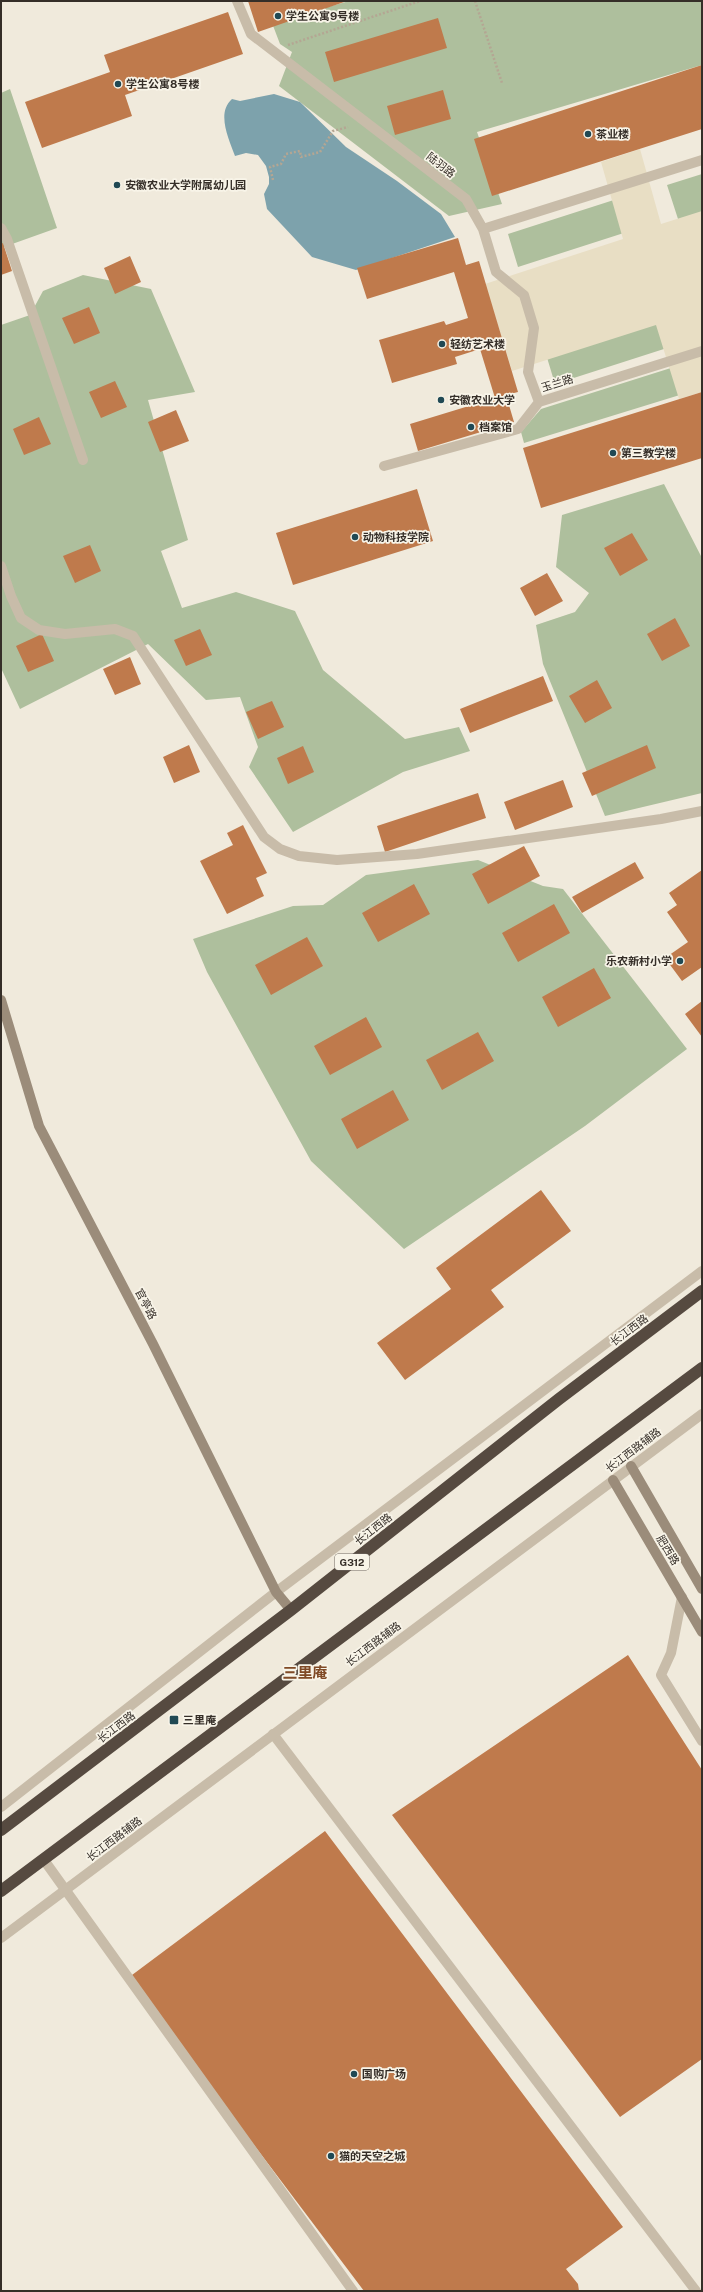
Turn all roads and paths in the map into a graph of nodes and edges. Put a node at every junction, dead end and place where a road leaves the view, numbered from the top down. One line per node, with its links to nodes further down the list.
1 (237, 1): 4 (street, 陆羽路)
2 (420, 1): 4 (path)
3 (475, 1): 5 (path)
4 (273, 50): 10 (street, 陆羽路)
5 (502, 83)
6 (354, 125): 8 (path)
7 (702, 160): 10 (street)
8 (273, 180)
9 (1, 228): 13 (street)
10 (483, 229): 12 (street, 陆羽路)
11 (702, 351): 12 (street, 玉兰路)
12 (539, 402): 14 (street, 玉兰路)
13 (84, 460)
14 (384, 466)
15 (1, 566): 16 (street)
16 (702, 811)
17 (1, 1000): 25 (street, 官亭路)
18 (702, 1271): 25 (street)
19 (702, 1291): 27 (highway, 长江西路 / G312)
20 (702, 1368): 33 (highway)
21 (702, 1414): 22 (street, 长江西路辅路)
22 (631, 1466): 23 (street, 长江西路辅路); 24 (street, 肥西路)
23 (613, 1480): 26 (street, 肥西路); 29 (street, 长江西路辅路)
24 (702, 1589)
25 (276, 1592): 27 (street, 官亭路); 31 (street)
26 (682, 1597): 28 (street, 肥西路); 30 (street)
27 (291, 1610): 32 (highway, 长江西路 / G312)
28 (702, 1632)
29 (273, 1734): 34 (street, 长江西路辅路); 38 (street)
30 (702, 1741)
31 (1, 1807)
32 (1, 1830)
33 (44, 1860): 34 (street); 35 (highway)
34 (66, 1890): 36 (street, 长江西路辅路); 37 (street)
35 (1, 1891)
36 (1, 1938)
37 (353, 2291)
38 (696, 2291)

